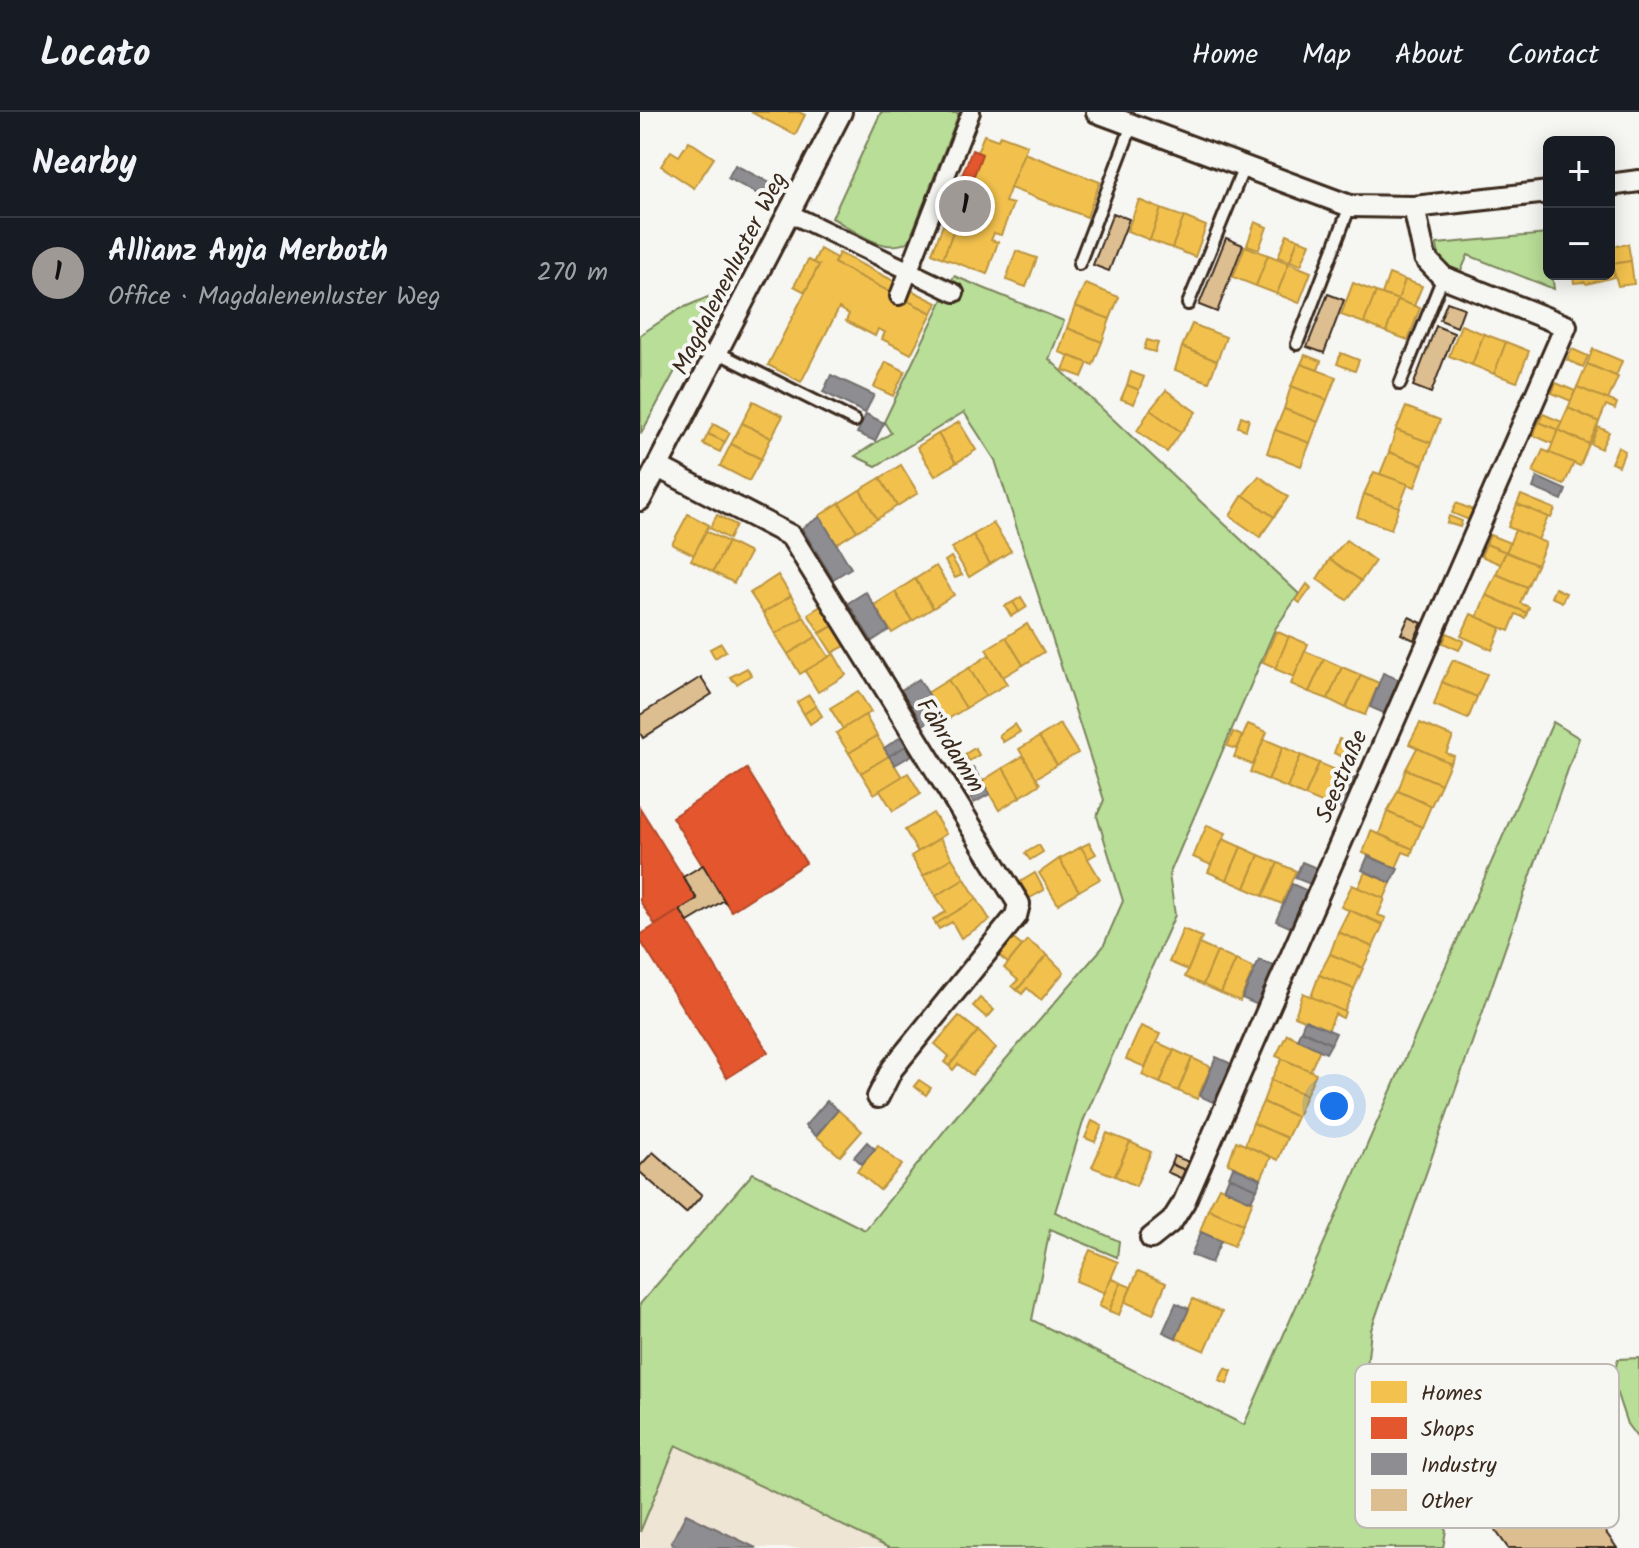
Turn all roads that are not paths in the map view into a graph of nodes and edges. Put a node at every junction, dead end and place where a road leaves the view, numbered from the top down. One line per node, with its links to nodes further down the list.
1 (841, 112): 11 (street, Magdalenenluster Weg)
2 (971, 112): 13 (street)
3 (1097, 112): 4 (street)
4 (1132, 125): 5 (street); 12 (lane)
5 (1244, 167): 9 (street); 17 (lane)
6 (1639, 181): 7 (street)
7 (1615, 184)
8 (1543, 193): 10 (street)
9 (1350, 206): 10 (street); 18 (lane)
10 (1414, 207): 14 (street)
11 (789, 213): 13 (street); 19 (street, Magdalenenluster Weg)
12 (1079, 264)
13 (909, 270): 15 (street); 16 (street)
14 (1443, 277): 20 (lane); 25 (street, Seestraße)
15 (955, 293)
16 (899, 296)
17 (1188, 304)
18 (1297, 344)
19 (717, 352): 21 (lane); 22 (street, Magdalenenluster Weg)
20 (1400, 384)
21 (855, 421)
22 (658, 467): 23 (street, Magdalenenluster Weg); 24 (street, Fährdamm)
23 (640, 500)
24 (878, 1097)
25 (1151, 1238)

